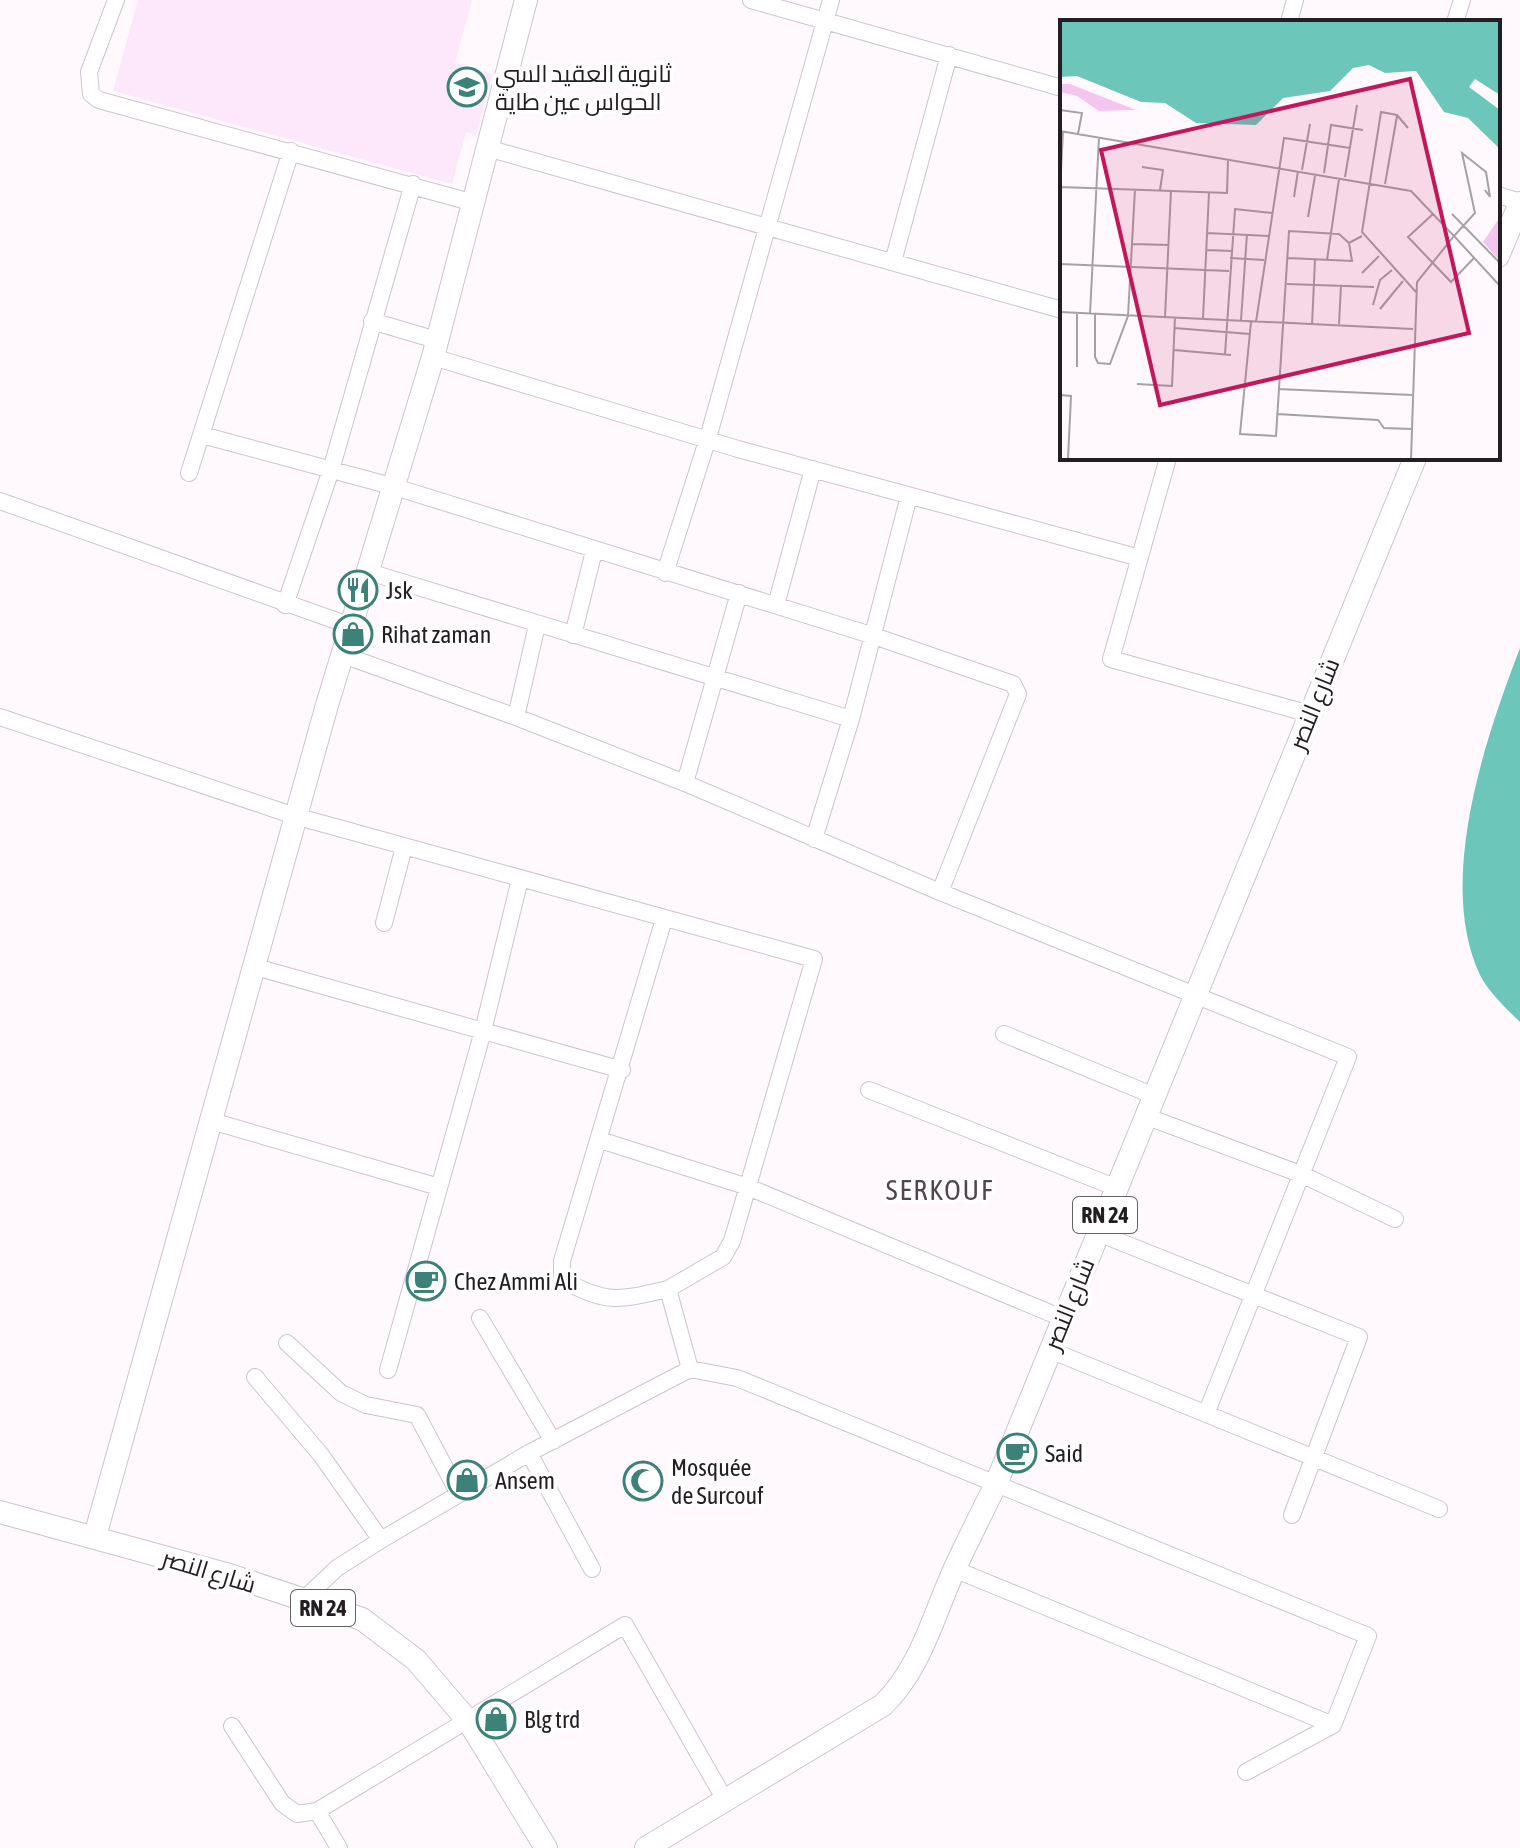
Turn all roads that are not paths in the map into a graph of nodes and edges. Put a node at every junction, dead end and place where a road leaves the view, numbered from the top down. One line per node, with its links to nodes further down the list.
1 (116, 0): 13 (street)
2 (526, 0): 12 (main road)
3 (751, 0): 9 (street)
4 (831, 0): 9 (street)
5 (1295, 0): 7 (street)
6 (1462, 0): 8 (street)
7 (1290, 20)
8 (1456, 20)
9 (826, 22): 10 (street); 18 (street)
10 (949, 55): 11 (street); 20 (street)
11 (1060, 87)
12 (487, 148): 17 (main road); 18 (street)
13 (291, 151): 14 (street); 24 (street)
14 (413, 184): 17 (street); 22 (street)
15 (1500, 196): 16 (street)
16 (1520, 202): 19 (main road)
17 (474, 203): 23 (main road)
18 (769, 226): 20 (street); 25 (street)
19 (1500, 251)
20 (893, 262): 21 (street)
21 (1060, 309)
22 (372, 321): 23 (street); 29 (street)
23 (435, 348): 25 (street); 31 (main road)
24 (202, 435): 29 (street); 30 (street)
25 (708, 438): 28 (street); 37 (street)
26 (1167, 460): 35 (street)
27 (1414, 460): 47 (main road, شارع النصر / RN 24)
28 (813, 469): 32 (street); 40 (street)
29 (331, 470): 31 (street); 39 (street)
30 (189, 473)
31 (395, 487): 34 (street); 36 (main road)
32 (909, 496): 35 (street); 44 (street)
33 (0, 501): 39 (street)
34 (594, 551): 37 (street); 43 (street)
35 (1140, 558): 47 (street)
36 (369, 572): 41 (street); 42 (main road)
37 (665, 573): 38 (street)
38 (739, 593): 40 (street); 46 (street)
39 (285, 605): 42 (street)
40 (776, 605): 44 (street)
41 (537, 625): 43 (street); 49 (street)
42 (351, 626): 45 (main road)
43 (573, 635): 46 (street)
44 (874, 636): 50 (street); 56 (street)
45 (343, 655): 49 (street); 52 (main road)
46 (716, 678): 50 (street); 51 (street)
47 (1310, 714): 60 (main road, شارع النصر / RN 24)
48 (0, 717): 52 (street)
49 (516, 717): 51 (street)
50 (851, 719): 53 (street)
51 (685, 783): 53 (street)
52 (295, 816): 54 (street); 59 (main road)
53 (814, 839): 56 (street)
54 (404, 847): 55 (street); 58 (street)
55 (520, 879): 57 (street); 61 (street)
56 (940, 892): 60 (street)
57 (664, 919): 63 (street); 70 (street)
58 (384, 923)
59 (252, 966): 61 (street); 66 (main road)
60 (1194, 995): 65 (main road, شارع النصر / RN 24); 68 (street)
61 (483, 1031): 63 (street); 69 (street)
62 (1004, 1034): 65 (street)
63 (622, 1070): 67 (street)
64 (869, 1090): 71 (street)
65 (1148, 1105): 68 (street); 71 (main road, شارع النصر / RN 24)
66 (208, 1120): 69 (street); 92 (main road)
67 (600, 1140): 70 (street); 74 (street)
68 (1303, 1175): 72 (street); 75 (street)
69 (439, 1187): 81 (street)
70 (748, 1187): 74 (street); 77 (street)
71 (1117, 1188): 73 (main road, شارع النصر / RN 24)
72 (1395, 1219)
73 (1098, 1233): 75 (street); 77 (main road, شارع النصر / RN 24)
74 (668, 1289): 80 (street)
75 (1255, 1295): 83 (street); 86 (street)
76 (480, 1318): 84 (street)
77 (1062, 1318): 79 (main road, شارع النصر / RN 24)
78 (287, 1343): 88 (street)
79 (1050, 1350): 83 (street); 87 (main road, شارع النصر / RN 24)
80 (690, 1369): 84 (street); 87 (street)
81 (388, 1370)
82 (255, 1377): 93 (street)
83 (1206, 1414): 86 (street)
84 (553, 1441): 85 (street)
85 (529, 1453): 88 (street); 94 (street)
86 (1311, 1456): 89 (street); 91 (street)
87 (996, 1484): 95 (main road, شارع النصر / RN 24); 98 (street)
88 (459, 1494): 93 (street)
89 (1439, 1509)
90 (0, 1512): 92 (main road, شارع النصر / RN 24)
91 (1292, 1515)
92 (95, 1536): 96 (main road, شارع النصر / RN 24)
93 (381, 1540): 96 (street)
94 (592, 1569)
95 (954, 1569): 98 (street); 101 (main road, شارع النصر / RN 24)
96 (302, 1601): 97 (main road, شارع النصر / RN 24)
97 (469, 1722): 101 (street); 102 (street); 104 (main road, شارع النصر / RN 24)
98 (1333, 1725): 100 (street)
99 (232, 1726): 102 (street)
100 (1246, 1772)
101 (725, 1800): 105 (main road, شارع النصر / RN 24)
102 (317, 1811): 103 (street)
103 (339, 1848)
104 (546, 1848)
105 (646, 1848)

